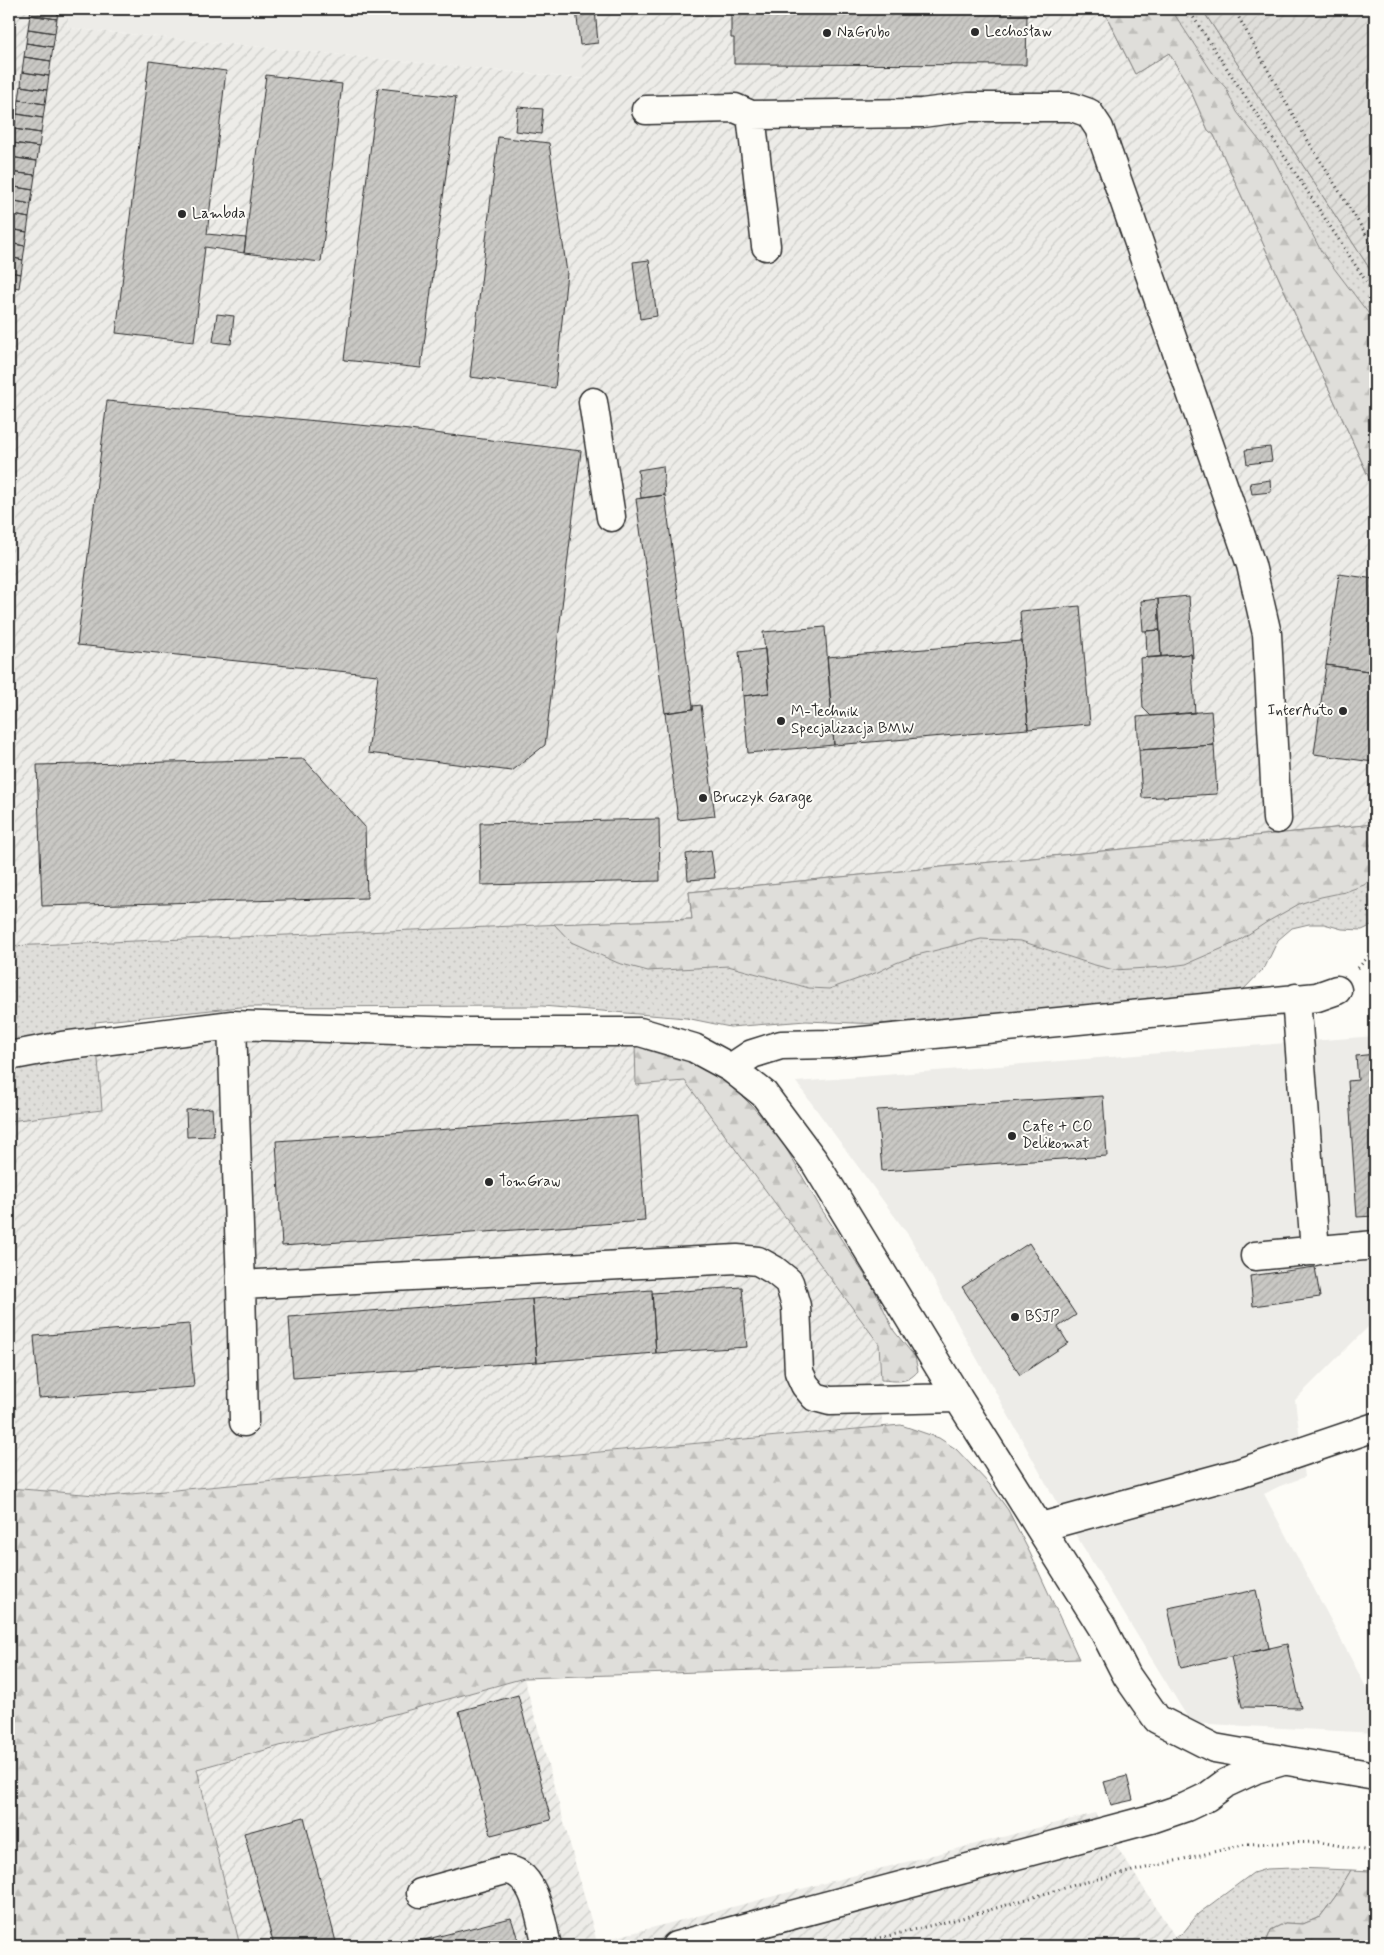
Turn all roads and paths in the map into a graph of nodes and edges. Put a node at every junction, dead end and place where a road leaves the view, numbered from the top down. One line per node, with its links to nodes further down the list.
1 (1188, 9): 7 (path)
2 (1234, 9): 6 (path)
3 (646, 110): 4 (lane)
4 (751, 115): 5 (lane); 10 (lane)
5 (766, 246)
6 (1375, 249)
7 (1375, 295)
8 (593, 402): 9 (lane)
9 (611, 518)
10 (1277, 819)
11 (1337, 990): 12 (lane)
12 (1296, 998): 15 (lane); 17 (lane)
13 (232, 1025): 14 (lane); 15 (lane); 19 (lane)
14 (9, 1056)
15 (731, 1068): 20 (lane)
16 (1375, 1245): 17 (lane)
17 (1316, 1251): 18 (lane)
18 (1255, 1256)
19 (241, 1285): 20 (lane); 21 (lane)
20 (958, 1398): 23 (lane)
21 (244, 1422)
22 (1375, 1427): 23 (lane)
23 (1041, 1527): 24 (lane)
24 (1285, 1760): 25 (lane); 29 (lane)
25 (1375, 1776)
26 (1375, 1852): 30 (path)
27 (421, 1893): 28 (lane)
28 (547, 1946)
29 (676, 1946)
30 (846, 1946)

